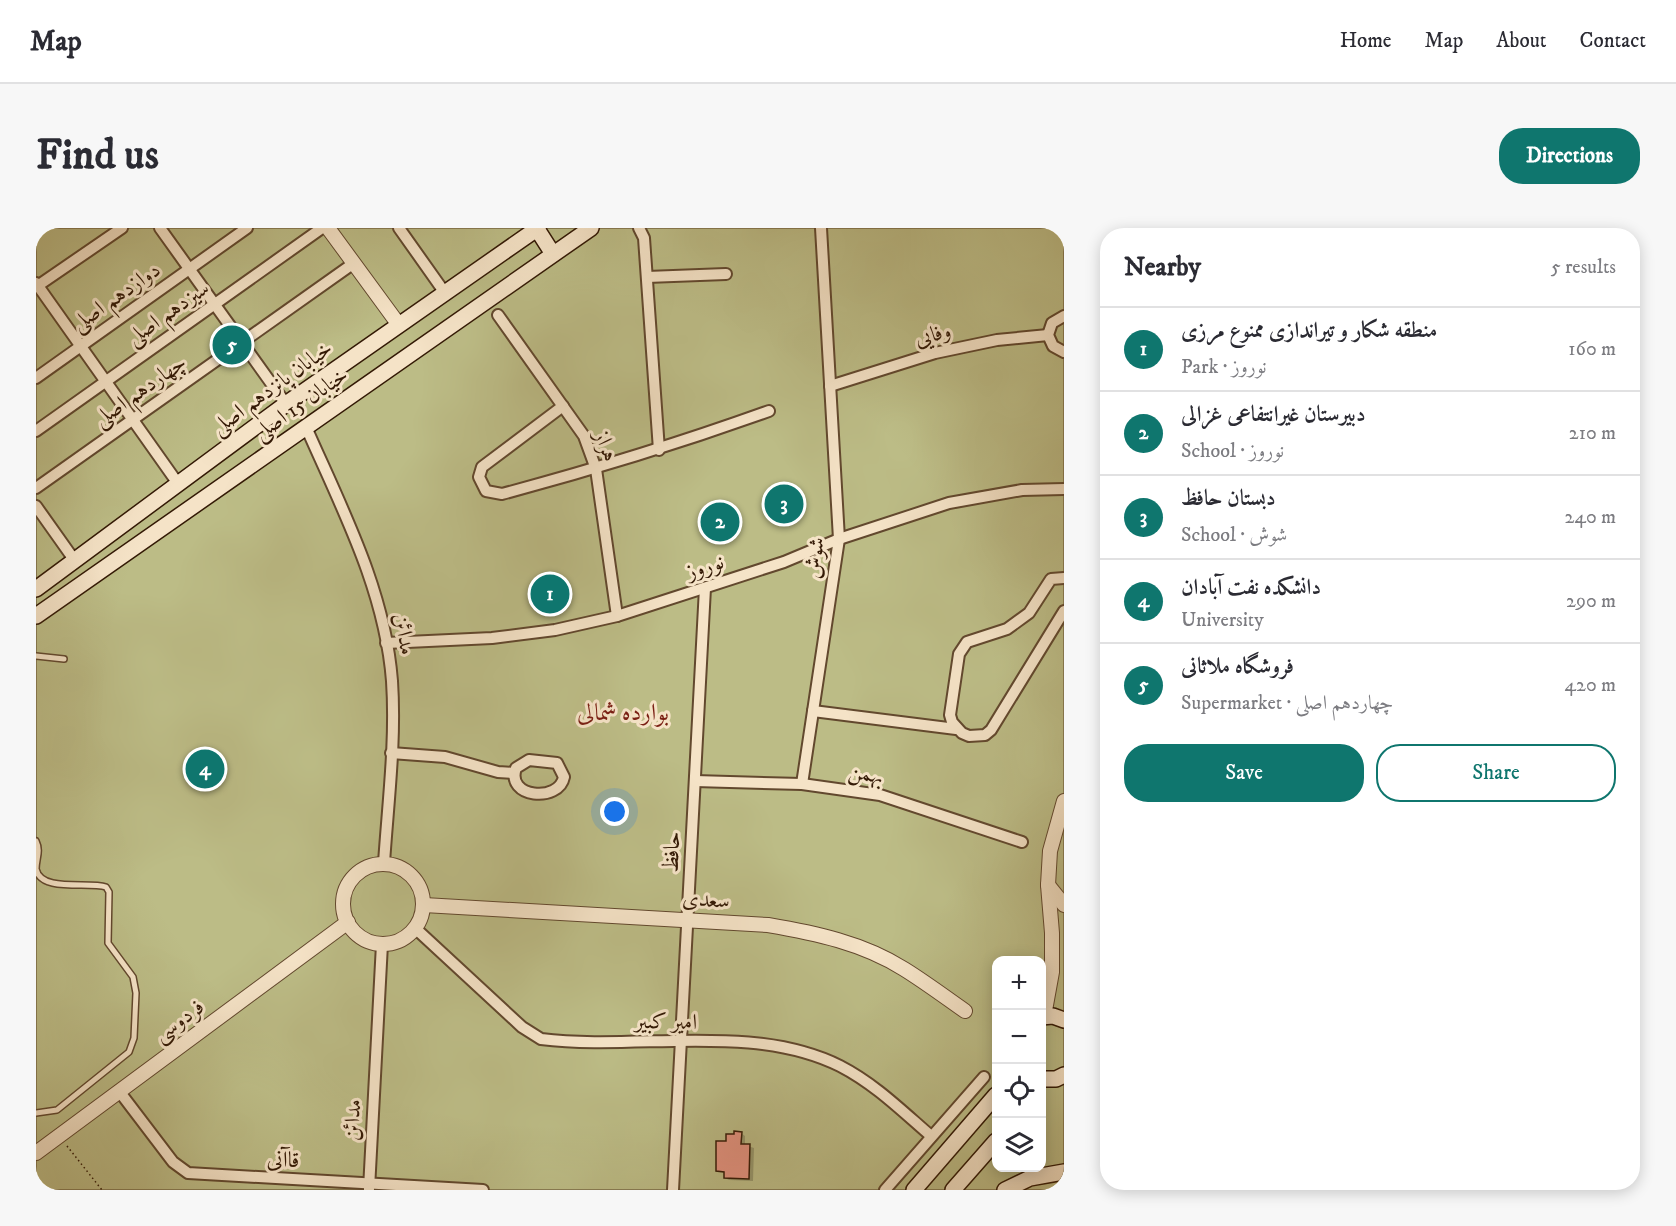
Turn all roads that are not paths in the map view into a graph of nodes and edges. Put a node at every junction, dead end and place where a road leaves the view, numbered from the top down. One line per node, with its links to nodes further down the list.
1 (122, 228): 16 (street)
2 (160, 228): 13 (street)
3 (248, 228): 13 (street, دوازدهم اصلی)
4 (322, 228): 18 (street, سیزدهم اصلی)
5 (328, 228): 12 (street)
6 (399, 228): 17 (street)
7 (538, 228): 11 (main road); 17 (main road, خیابان پانزدهم اصلی)
8 (591, 228): 11 (main road, خیابان 15 اصلی)
9 (639, 228): 15 (street)
10 (821, 228): 28 (street, شوش)
11 (553, 254): 33 (main road, خیابان 15 اصلی)
12 (354, 263): 21 (street); 23 (street, چهاردهم اصلی)
13 (189, 269): 18 (street); 24 (street, دوازدهم اصلی)
14 (726, 274): 15 (street)
15 (647, 277): 35 (street)
16 (37, 285): 24 (street)
17 (445, 293): 21 (main road, خیابان پانزدهم اصلی)
18 (214, 304): 23 (street); 27 (street, سیزدهم اصلی)
19 (498, 315): 30 (street, هراز)
20 (1064, 316): 22 (street)
21 (399, 325): 29 (main road, خیابان پانزدهم اصلی)
22 (1048, 335): 25 (street); 28 (street, وفایی)
23 (242, 343): 29 (street); 32 (street, چهاردهم اصلی)
24 (81, 346): 26 (street, دوازدهم اصلی); 27 (street)
25 (1064, 352)
26 (36, 378)
27 (106, 381): 32 (street); 34 (street, سیزدهم اصلی)
28 (830, 386): 43 (street, شوش)
29 (286, 404): 37 (main road, خیابان پانزدهم اصلی)
30 (564, 406): 36 (street, هراز); 36 (street)
31 (769, 411): 35 (street)
32 (133, 420): 37 (street); 38 (street, چهاردهم اصلی)
33 (306, 427): 42 (main road, خیابان 15 اصلی); 51 (street, مدائن)
34 (36, 431)
35 (659, 450): 36 (street)
36 (596, 469): 50 (street, هراز)
37 (179, 485): 41 (main road, خیابان پانزدهم اصلی)
38 (36, 488)
39 (1064, 489): 43 (street, نوروز)
40 (36, 506): 44 (street)
41 (142, 512): 42 (main road); 44 (main road, خیابان پانزدهم اصلی)
42 (162, 531): 49 (main road, خیابان 15 اصلی)
43 (838, 539): 46 (street, نوروز); 54 (street, شوش)
44 (75, 561): 47 (main road, خیابان پانزدهم اصلی)
45 (1064, 578): 55 (street)
46 (705, 588): 50 (street, نوروز); 58 (street, حافظ)
47 (36, 589)
48 (1064, 611): 55 (street)
49 (36, 616)
50 (617, 616): 51 (street, نوروز)
51 (386, 643): 56 (street, مدائن)
52 (36, 656): 53 (lane)
53 (64, 659)
54 (813, 711): 55 (street); 59 (street, شوش)
55 (956, 729)
56 (391, 753): 57 (street); 63 (street, مدائن)
57 (514, 773): 57 (street)
58 (695, 781): 59 (street, بهمن); 67 (street, حافظ)
59 (802, 784): 62 (street, بهمن)
60 (1064, 801): 64 (street)
61 (36, 841): 77 (lane)
62 (1022, 842)
63 (384, 863): 65 (street); 68 (street)
64 (1048, 885): 66 (street); 72 (street)
65 (424, 905): 67 (street, سعدی); 69 (street)
66 (1064, 905)
67 (689, 920): 71 (street, سعدی); 73 (street, حافظ)
68 (348, 922): 70 (street); 75 (street, فردوسی)
69 (415, 928): 70 (street); 73 (street, امیر کبیر)
70 (382, 944): 82 (street, مدائن)
71 (965, 1011)
72 (1053, 1015)
73 (681, 1042): 78 (street, امیر کبیر); 84 (street, حافظ)
74 (984, 1077): 78 (street)
75 (119, 1091): 80 (street, فردوسی); 82 (street, قاآنی)
76 (992, 1100): 86 (main road)
77 (36, 1113)
78 (931, 1136): 85 (street)
79 (992, 1146): 87 (main road)
80 (36, 1153)
81 (1064, 1172): 88 (main road)
82 (369, 1187): 83 (street, قاآنی)
83 (483, 1190)
84 (673, 1190)
85 (885, 1190)
86 (914, 1190)
87 (953, 1190)
88 (1005, 1190)

